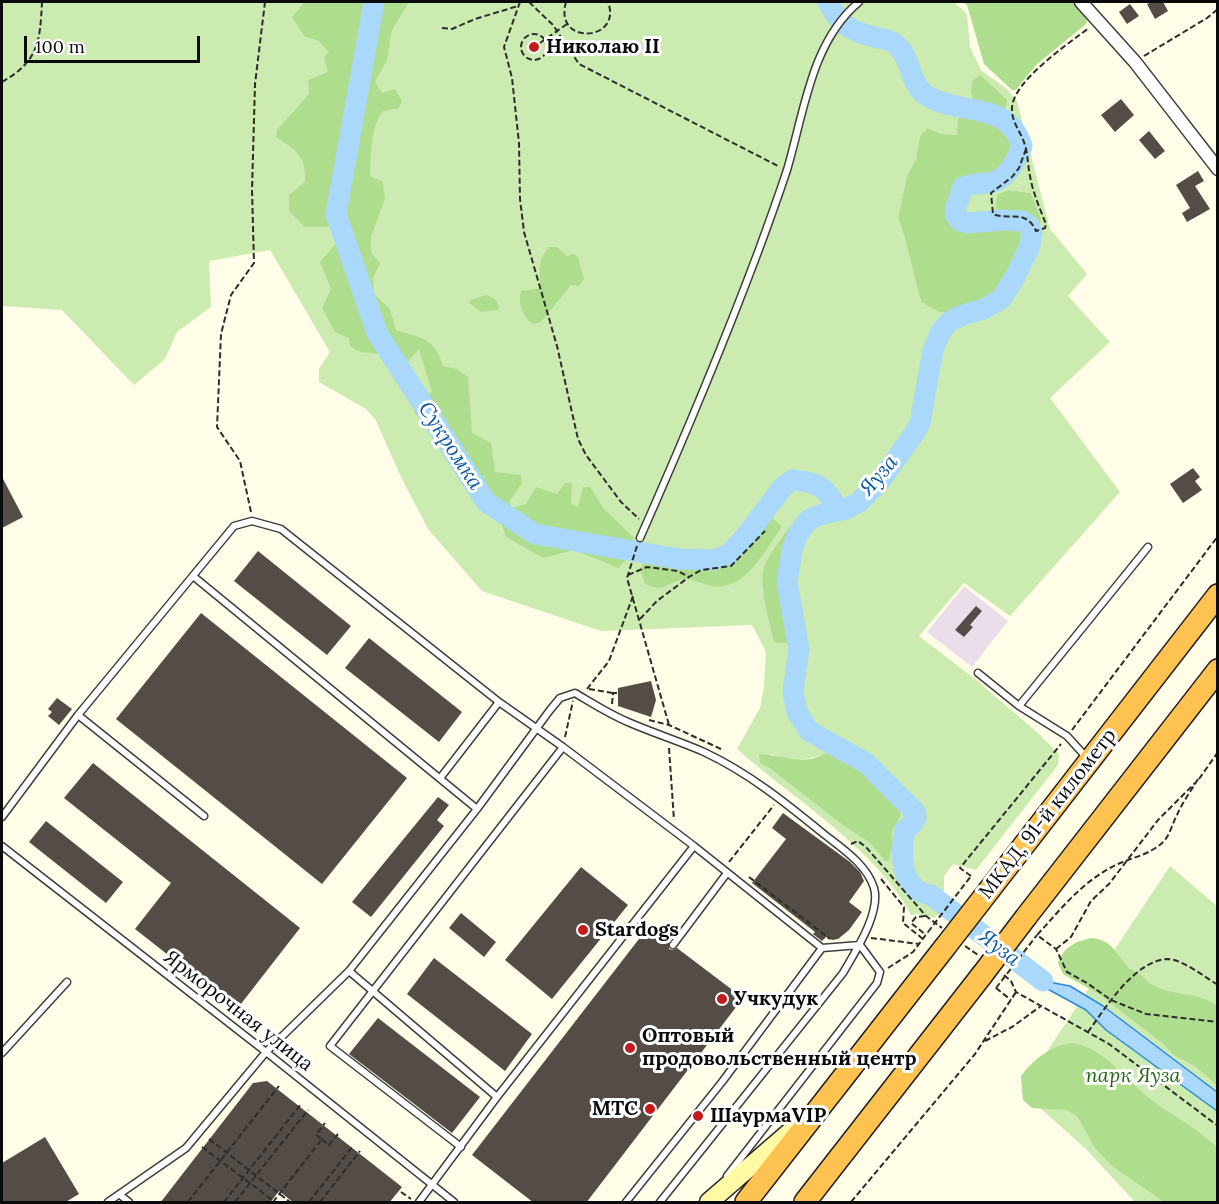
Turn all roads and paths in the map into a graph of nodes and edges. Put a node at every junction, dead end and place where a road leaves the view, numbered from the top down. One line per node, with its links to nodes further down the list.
1 (42, 2): 18 (path)
2 (265, 2): 22 (path)
3 (520, 2): 9 (path)
4 (529, 2): 14 (path)
5 (566, 2): 12 (path)
6 (608, 2): 12 (path)
7 (859, 2): 21 (lane)
8 (1081, 2): 11 (street)
9 (518, 6): 13 (path); 23 (path)
10 (1218, 9): 17 (path)
11 (1099, 21): 17 (street); 19 (path)
12 (567, 24): 14 (path)
13 (442, 28)
14 (557, 30): 15 (path); 21 (path)
15 (545, 39): 15 (path); 16 (path)
16 (540, 43)
17 (1135, 62): 20 (street)
18 (2, 81)
19 (1026, 149): 19 (path)
20 (1218, 168)
21 (786, 170): 23 (lane)
22 (252, 521): 29 (lane); 40 (lane)
23 (646, 525): 26 (lane)
24 (765, 531): 30 (path)
25 (1218, 537): 48 (path)
26 (640, 538): 28 (path)
27 (1148, 547): 41 (lane)
28 (628, 574): 30 (path); 31 (path)
29 (193, 576): 43 (lane); 53 (lane)
30 (689, 577): 33 (path)
31 (633, 596): 33 (path); 36 (path)
32 (1218, 596): 52 (highway, МКАД, 91-й километр)
33 (640, 619): 46 (path)
34 (1218, 670): 69 (highway)
35 (978, 673): 41 (lane)
36 (588, 689): 37 (path); 38 (path)
37 (575, 693): 45 (lane); 45 (path); 49 (lane)
38 (613, 693): 39 (path); 42 (path)
39 (619, 693)
40 (499, 702): 47 (lane); 53 (lane)
41 (1019, 706): 48 (lane)
42 (612, 707)
43 (78, 715): 58 (lane); 59 (lane)
44 (640, 717): 46 (path)
45 (543, 721): 47 (lane)
46 (669, 725): 49 (path)
47 (537, 729): 50 (lane); 56 (lane)
48 (1067, 736): 52 (lane); 70 (path, bridge)
49 (668, 738): 55 (lane); 57 (path)
50 (563, 747): 61 (lane); 85 (lane)
51 (1218, 752): 54 (path)
52 (1090, 761): 74 (highway, МКАД, 91-й километр, bridge)
53 (441, 777): 56 (lane)
54 (1198, 779): 63 (path); 63 (path)
55 (779, 798): 64 (path); 71 (lane)
56 (477, 808): 80 (lane)
57 (665, 813)
58 (204, 816)
59 (2, 817)
60 (2, 846): 93 (lane, Ярморочная улица)
61 (694, 846): 66 (lane); 96 (lane)
62 (853, 850): 68 (path)
63 (1128, 859): 69 (path); 79 (path)
64 (729, 862)
65 (875, 872): 73 (path)
66 (727, 873): 76 (lane); 78 (lane)
67 (747, 876): 72 (path)
68 (926, 916): 70 (path); 74 (path)
69 (1032, 926): 79 (path); 82 (highway, bridge); 82 (path, bridge)
70 (927, 933): 73 (path)
71 (863, 937): 75 (path); 77 (lane)
72 (829, 939)
73 (923, 939): 75 (path)
74 (951, 940): 82 (path); 97 (highway, МКАД, 91-й километр)
75 (919, 944): 81 (path)
76 (673, 945)
77 (860, 945): 78 (lane); 81 (lane); 131 (lane)
78 (822, 948): 130 (lane)
79 (1056, 949): 88 (path)
80 (349, 971): 85 (lane); 93 (lane)
81 (880, 972): 132 (lane)
82 (990, 973): 86 (path); 87 (path); 134 (highway)
83 (67, 982): 94 (lane)
84 (1218, 985): 88 (path)
85 (371, 991): 96 (lane); 107 (lane)
86 (1016, 992): 87 (path); 89 (path)
87 (1011, 1000): 92 (path)
88 (1111, 1000): 90 (path); 91 (path)
89 (1041, 1006): 91 (path); 92 (path)
90 (1218, 1022)
91 (1088, 1033): 101 (path)
92 (982, 1042): 135 (path)
93 (266, 1052): 115 (lane, Ярморочная улица); 118 (lane)
94 (2, 1053)
95 (279, 1086): 109 (path)
96 (497, 1097): 107 (lane)
97 (825, 1100): 132 (main road); 133 (highway, МКАД, 91-й километр)
98 (301, 1104): 111 (path)
99 (308, 1110): 112 (path)
100 (325, 1124): 104 (path)
101 (1218, 1126)
102 (338, 1134): 104 (path)
103 (209, 1139): 109 (path)
104 (322, 1139): 117 (path)
105 (353, 1146): 126 (path)
106 (202, 1147): 110 (path)
107 (460, 1147): 115 (lane)
108 (360, 1151): 127 (path)
109 (227, 1153): 110 (path); 111 (path)
110 (220, 1161): 113 (path); 122 (path)
111 (249, 1171): 112 (path); 113 (path)
112 (256, 1176): 114 (path); 117 (path)
113 (243, 1178): 114 (path); 123 (path)
114 (250, 1184): 119 (path); 124 (path)
115 (432, 1186): 128 (lane); 129 (lane, Ярморочная улица)
116 (401, 1192): 128 (path)
117 (279, 1194): 119 (path); 125 (path)
118 (120, 1195): 120 (lane); 121 (lane)
119 (274, 1202)
120 (108, 1203)
121 (129, 1203)
122 (188, 1203)
123 (224, 1203)
124 (235, 1203)
125 (290, 1203)
126 (309, 1203)
127 (320, 1203)
128 (417, 1203)
129 (454, 1203)
130 (626, 1203)
131 (660, 1203)
132 (708, 1203)
133 (746, 1203)
134 (806, 1203)
135 (851, 1203)

